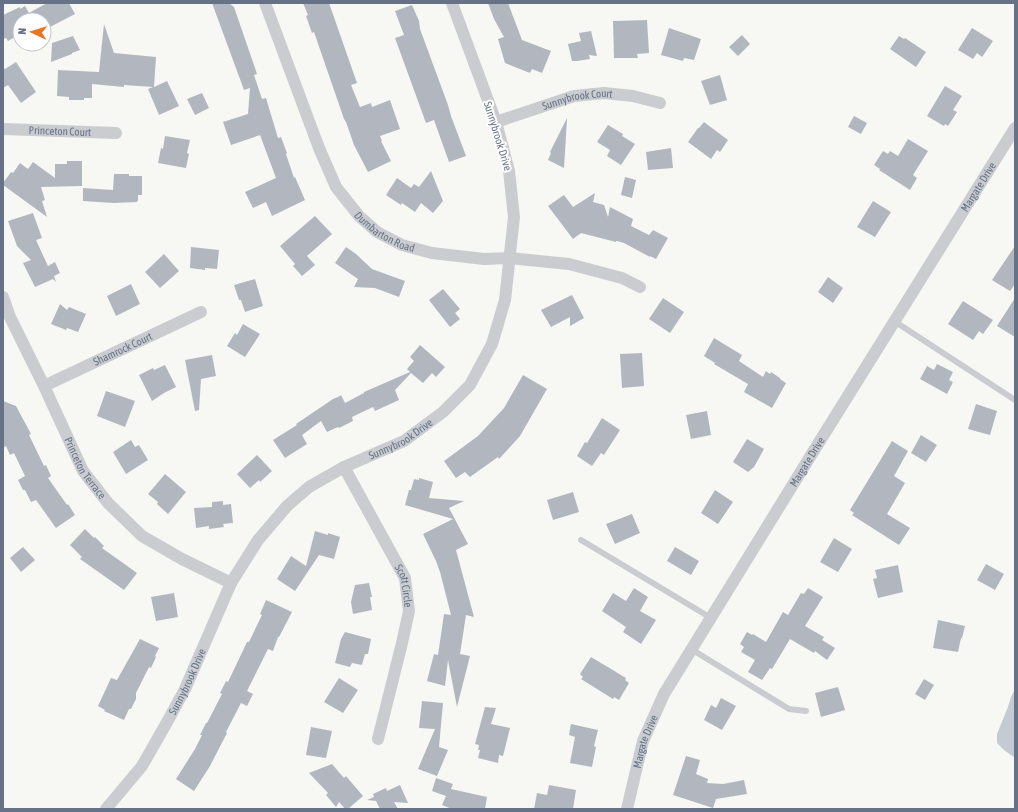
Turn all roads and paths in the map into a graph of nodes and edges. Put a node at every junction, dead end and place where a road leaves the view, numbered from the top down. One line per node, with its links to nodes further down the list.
1 (265, 3): 8 (street, Dumbarton Road)
2 (452, 3): 4 (street, Sunnybrook Drive)
3 (660, 103): 4 (street, Sunnybrook Court)
4 (496, 122): 8 (street, Sunnybrook Drive)
5 (1015, 128): 13 (street, Margate Drive)
6 (3, 129): 7 (street, Princeton Court)
7 (116, 133)
8 (510, 258): 9 (street, Dumbarton Road); 16 (street, Sunnybrook Drive)
9 (640, 287)
10 (3, 297): 12 (street, Princeton Terrace)
11 (201, 312): 14 (street, Shamrock Court)
12 (7, 318): 14 (street, Princeton Terrace)
13 (894, 322): 15 (lane); 19 (street, Margate Drive)
14 (44, 386): 18 (street, Princeton Terrace)
15 (1015, 400)
16 (344, 467): 18 (street, Sunnybrook Drive); 22 (street, Scott Circle)
17 (581, 540): 19 (lane)
18 (231, 583): 23 (street, Sunnybrook Drive)
19 (711, 618): 20 (street, Margate Drive)
20 (692, 649): 21 (lane); 24 (street, Margate Drive)
21 (806, 711)
22 (378, 740)
23 (106, 809)
24 (627, 809)

